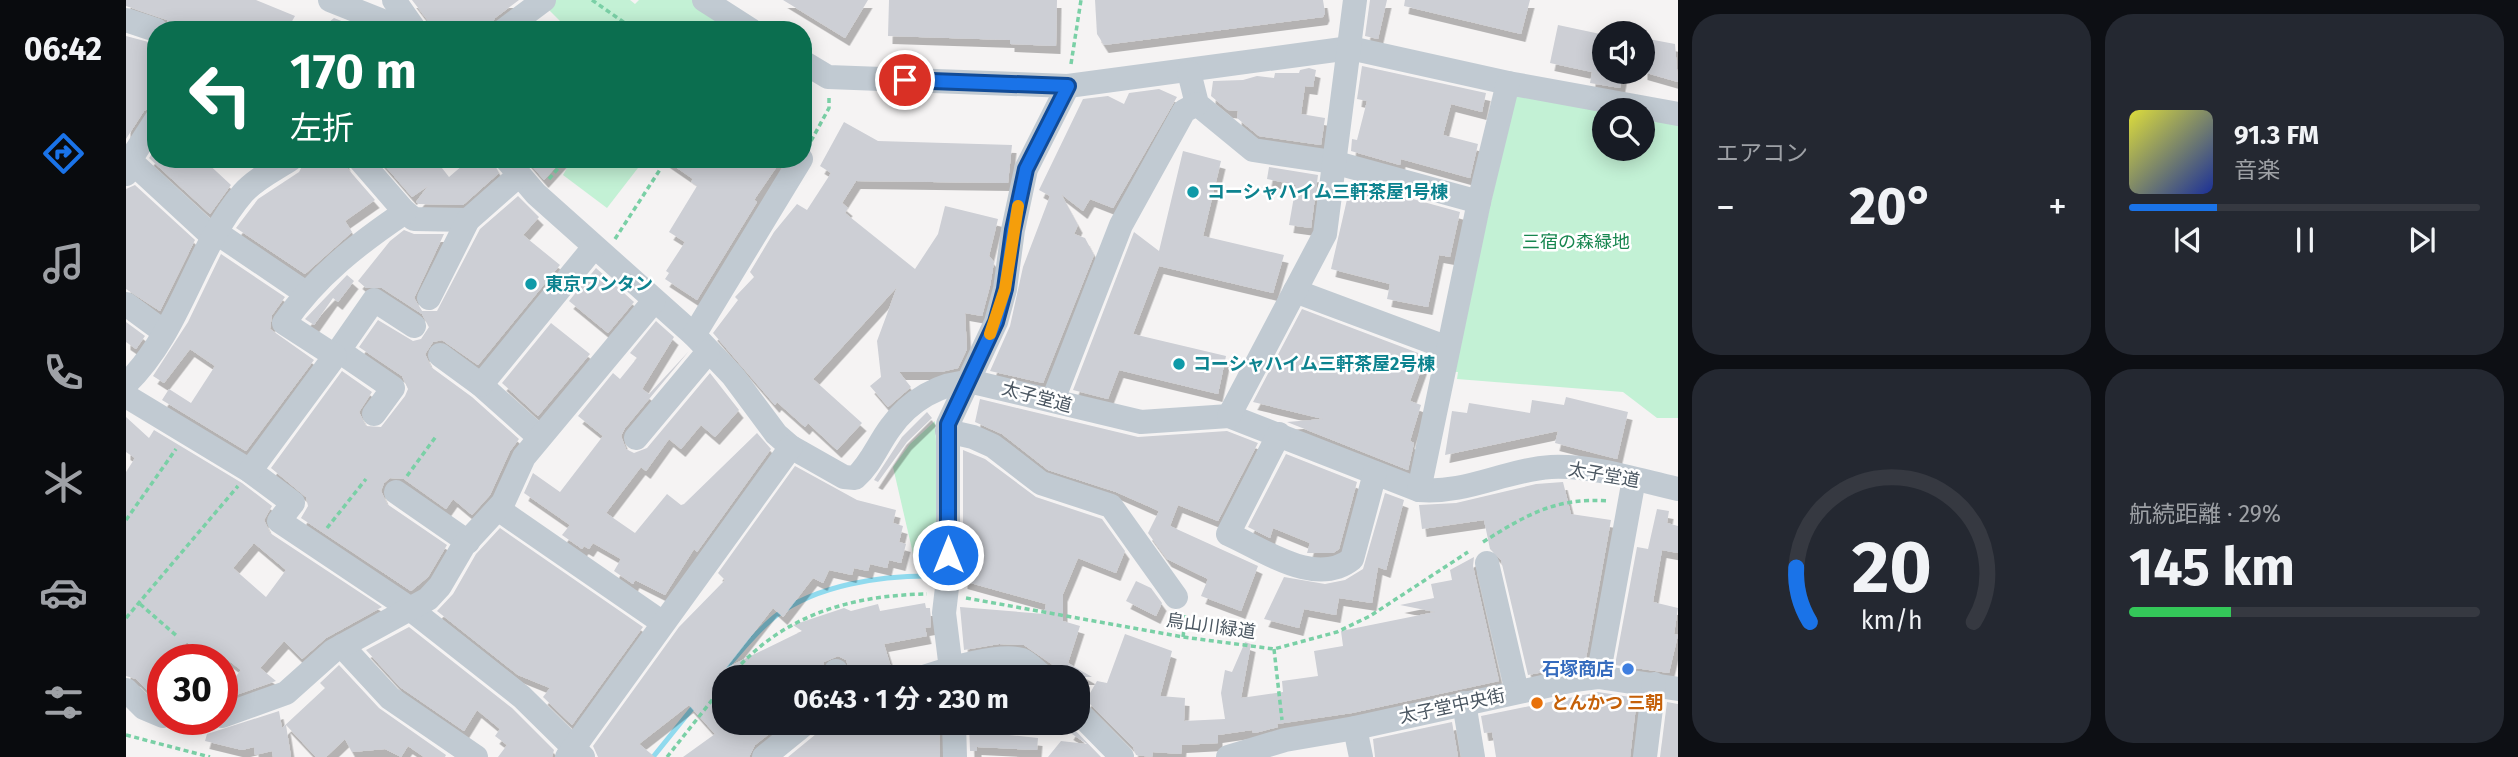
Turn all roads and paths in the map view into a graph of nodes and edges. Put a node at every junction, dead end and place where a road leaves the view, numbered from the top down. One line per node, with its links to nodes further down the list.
1 (330, 0): 9 (street)
2 (394, 0): 10 (street)
3 (544, 0): 11 (street)
4 (592, 0): 12 (path)
5 (704, 0): 13 (street)
6 (1081, 0): 20 (path)
7 (1355, 0): 15 (street)
8 (126, 20): 14 (street)
9 (382, 21)
10 (409, 21)
11 (516, 21)
12 (622, 21)
13 (737, 21)
14 (147, 27)
15 (1350, 48): 17 (street); 19 (street); 25 (street)
16 (812, 67): 18 (street)
17 (1189, 72): 20 (street); 21 (street)
18 (828, 77): 20 (street); 24 (path)
19 (1508, 83): 22 (street); 32 (street)
20 (1068, 86): 48 (street)
21 (1197, 104): 25 (street); 51 (street)
22 (1678, 114)
23 (147, 134): 31 (street)
24 (812, 140)
25 (1333, 162): 32 (street); 37 (street)
26 (278, 168): 35 (street)
27 (367, 168): 33 (street)
28 (512, 168): 34 (street); 36 (street, 太子堂道)
29 (662, 168): 36 (path)
30 (797, 168): 44 (street)
31 (130, 169): 35 (street)
32 (1479, 202): 45 (street)
33 (405, 212): 34 (street); 38 (street)
34 (468, 220): 39 (street)
35 (216, 236): 38 (street); 43 (street)
36 (599, 251): 40 (street, 太子堂道); 50 (street)
37 (1295, 291): 45 (street); 53 (street)
38 (304, 292): 46 (street)
39 (429, 298)
40 (654, 300): 44 (street, 太子堂道); 58 (street)
41 (126, 304): 43 (street)
42 (414, 326): 46 (street)
43 (164, 332): 49 (street)
44 (701, 343): 59 (street); 60 (street, 太子堂道)
45 (1448, 348): 64 (street)
46 (337, 354): 52 (street); 61 (street)
47 (440, 355): 50 (street)
48 (966, 382): 51 (street, 太子堂道); 54 (street); 60 (street, 太子堂道)
49 (127, 385): 55 (street)
50 (481, 385): 58 (street)
51 (1053, 400): 53 (street, 太子堂道)
52 (374, 414)
53 (1229, 416): 56 (street, 太子堂道)
54 (947, 431): 73 (street); 74 (street)
55 (186, 432): 61 (street); 69 (path)
56 (1279, 434): 62 (street, 太子堂道); 62 (street)
57 (436, 435): 67 (path)
58 (539, 437): 68 (street)
59 (636, 438)
60 (790, 446): 78 (street)
61 (250, 471): 71 (street); 75 (path)
62 (1375, 473): 64 (street, 太子堂道)
63 (366, 479): 71 (path)
64 (1419, 489): 66 (street, 太子堂道)
65 (1678, 489): 66 (street, 太子堂道)
66 (1632, 491): 72 (path, 烏山川緑道); 86 (street)
67 (396, 492): 70 (street)
68 (498, 509): 70 (street); 78 (street)
69 (126, 520)
70 (467, 542): 76 (street)
71 (316, 545): 76 (street)
72 (1480, 552): 81 (path, 烏山川緑道); 89 (street)
73 (946, 595): 81 (path, 烏山川緑道); 82 (path, 烏山川緑道); 83 (street)
74 (1176, 597)
75 (140, 603): 77 (path); 79 (path)
76 (409, 608): 80 (street); 100 (street)
77 (126, 618)
78 (663, 623): 100 (street)
79 (178, 636)
80 (342, 646): 93 (street); 102 (street)
81 (1274, 649): 99 (path)
82 (742, 665)
83 (950, 665)
84 (983, 665): 85 (street)
85 (1028, 665)
86 (1598, 677): 87 (street, 太子堂中央街); 89 (street, 太子堂中央街)
87 (1666, 687): 110 (street)
88 (126, 690): 92 (street)
89 (1517, 692): 91 (street, 太子堂中央街)
90 (712, 700): 103 (path)
91 (1464, 703): 95 (street, 太子堂中央街); 109 (street)
92 (147, 709)
93 (238, 710)
94 (1090, 724): 106 (street)
95 (1355, 728): 99 (street, 太子堂中央街); 108 (street)
96 (126, 735): 101 (path)
97 (791, 735): 104 (street)
98 (954, 735): 105 (street)
99 (1280, 746): 107 (street, 太子堂中央街)
100 (575, 754)
101 (210, 757)
102 (476, 757)
103 (667, 757)
104 (764, 757)
105 (955, 757)
106 (1122, 757)
107 (1228, 757)
108 (1362, 757)
109 (1473, 757)
110 (1645, 757)

